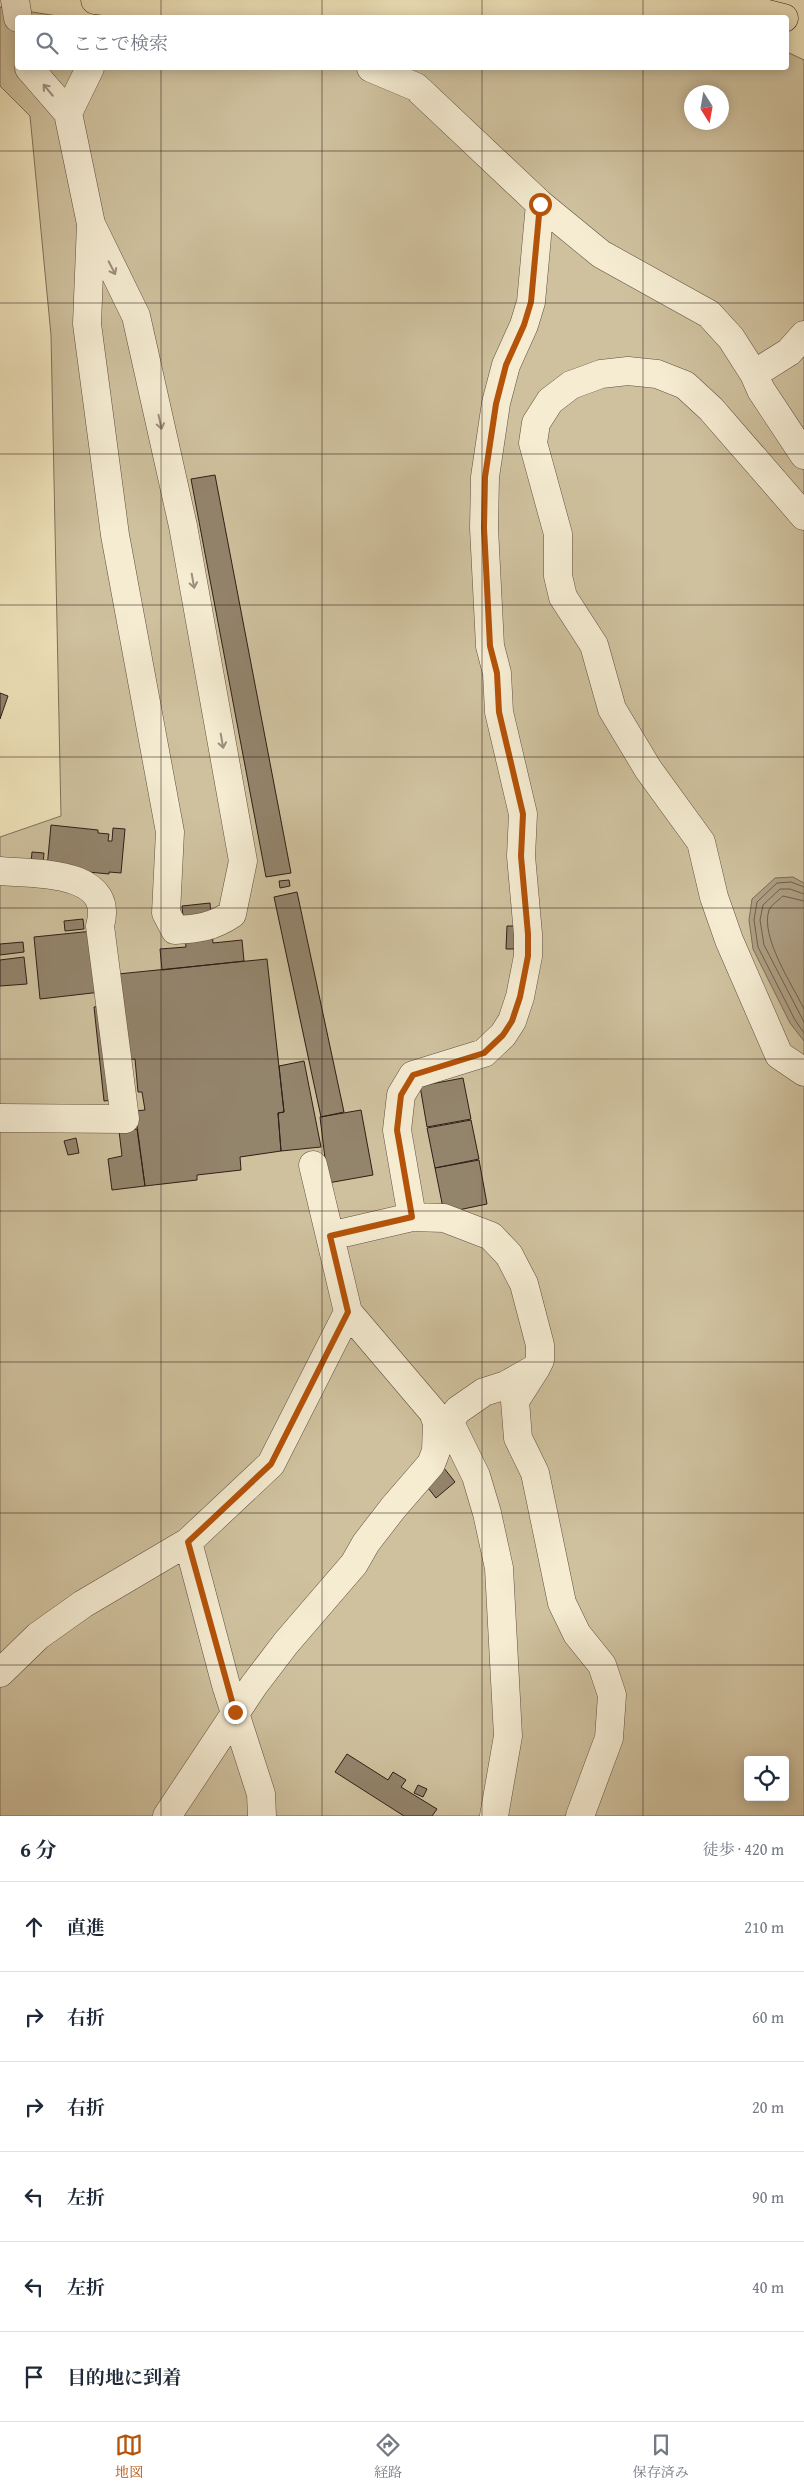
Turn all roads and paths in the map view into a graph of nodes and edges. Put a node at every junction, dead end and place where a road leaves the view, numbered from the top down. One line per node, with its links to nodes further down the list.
1 (14, 0): 6 (lane)
2 (345, 1): 3 (main road); 5 (main road)
3 (723, 2): 7 (main road)
4 (109, 7): 5 (main road)
5 (262, 10)
6 (17, 15)
7 (773, 15)
8 (789, 19): 9 (main road)
9 (804, 25)
10 (31, 70): 13 (lane, one-way to 10)
11 (89, 70): 13 (lane)
12 (376, 70): 14 (lane)
13 (68, 114): 15 (lane)
14 (540, 204): 17 (lane); 24 (lane)
15 (90, 224): 15 (lane, one-way to 15)
16 (804, 335): 17 (lane)
17 (754, 374): 18 (lane)
18 (804, 455)
19 (804, 516): 21 (lane)
20 (0, 871): 22 (lane)
21 (804, 1072)
22 (0, 1118)
23 (313, 1165): 25 (lane)
24 (412, 1217): 25 (lane); 27 (lane)
25 (330, 1236): 26 (lane)
26 (348, 1312): 28 (lane); 29 (lane)
27 (536, 1368): 28 (lane); 35 (lane)
28 (443, 1423): 31 (lane); 34 (lane)
29 (188, 1542): 30 (lane); 31 (lane)
30 (0, 1673)
31 (235, 1712): 32 (lane); 33 (lane)
32 (167, 1816)
33 (262, 1816)
34 (494, 1816)
35 (580, 1816)

